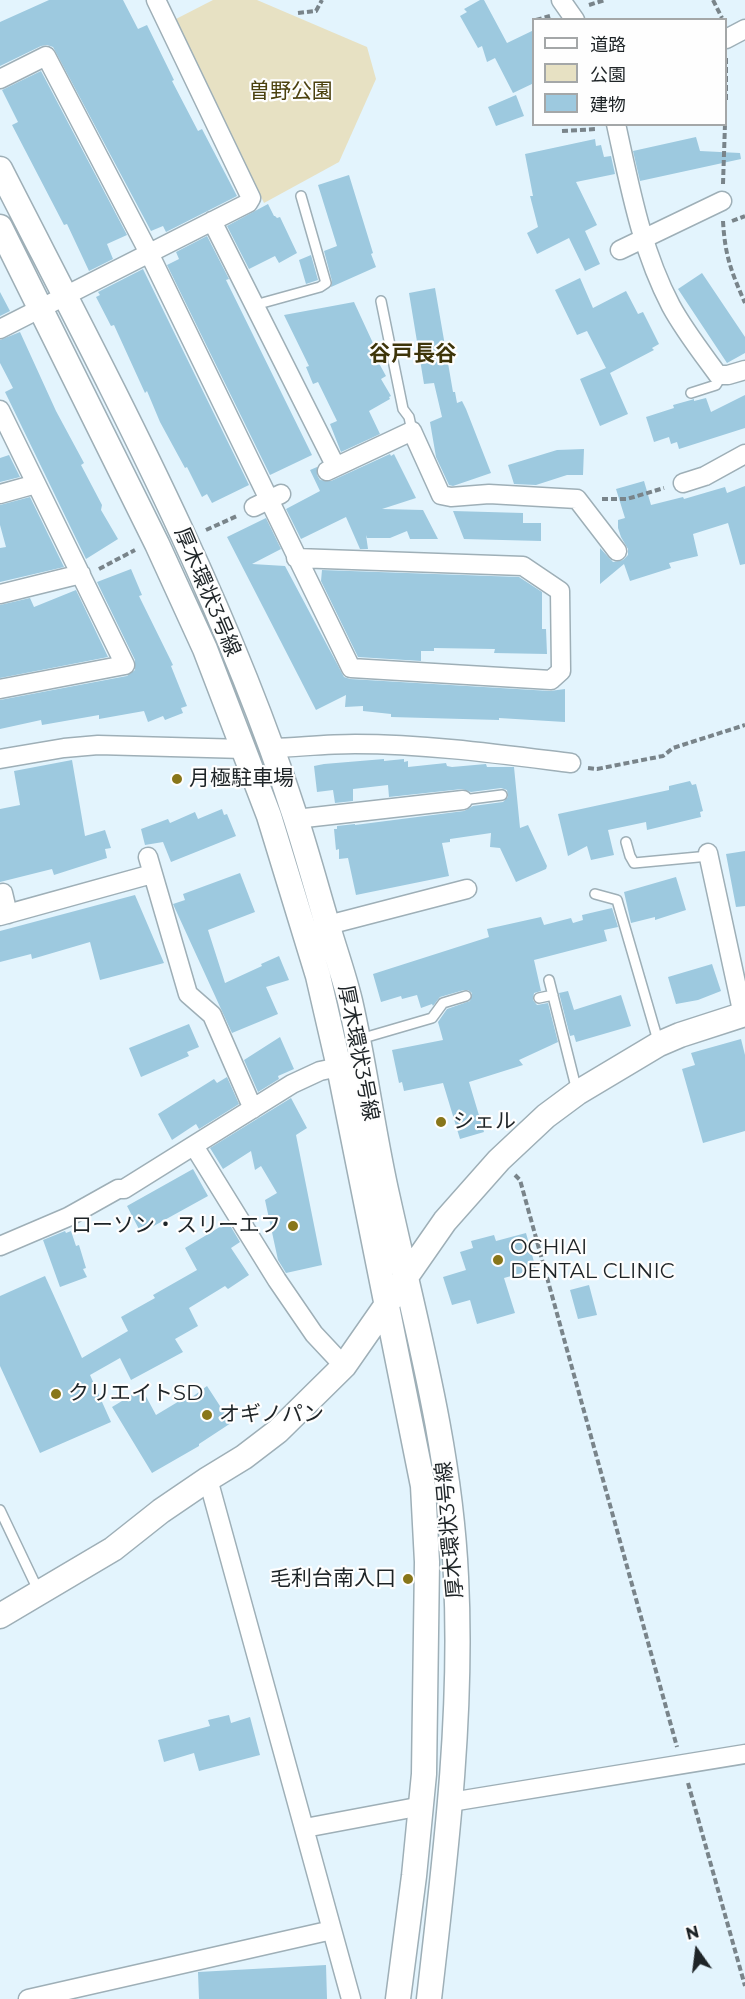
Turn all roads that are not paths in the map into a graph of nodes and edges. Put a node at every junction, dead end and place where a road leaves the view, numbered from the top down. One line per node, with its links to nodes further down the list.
1 (156, 0): 11 (street)
2 (561, 0): 3 (street)
3 (574, 18)
4 (745, 28): 5 (street)
5 (727, 38)
6 (0, 80): 15 (street)
7 (616, 126): 13 (street)
8 (0, 169): 16 (street, 厚木環状3号線)
9 (302, 196): 18 (lane)
10 (722, 201): 13 (street)
11 (212, 221): 15 (street); 18 (street)
12 (0, 227): 19 (street, 厚木環状3号線)
13 (643, 240): 14 (street); 22 (street)
14 (620, 250)
15 (149, 253): 16 (street); 31 (street)
16 (64, 296): 19 (street); 35 (street, 厚木環状3号線)
17 (381, 301): 25 (lane)
18 (255, 305): 25 (street)
19 (40, 308): 20 (street); 36 (street, 厚木環状3号線)
20 (0, 329)
21 (745, 370): 22 (street)
22 (722, 375): 23 (lane)
23 (691, 393)
24 (0, 410): 28 (street)
25 (412, 431): 30 (street)
26 (745, 454): 27 (street)
27 (682, 483)
28 (36, 484): 29 (street); 32 (street)
29 (0, 494)
30 (617, 551)
31 (296, 558): 31 (street)
32 (81, 574): 33 (street); 34 (street)
33 (0, 594)
34 (0, 689)
35 (272, 748): 38 (street); 41 (street, 厚木環状3号線)
36 (244, 749): 37 (street); 56 (street, 厚木環状3号線)
37 (0, 759)
38 (571, 763)
39 (501, 795): 40 (lane)
40 (463, 800): 41 (street)
41 (296, 819): 48 (street, 厚木環状3号線)
42 (626, 842): 43 (lane)
43 (709, 855): 53 (street)
44 (467, 889): 48 (street)
45 (3, 892): 47 (street)
46 (595, 894): 55 (lane)
47 (4, 915): 58 (street)
48 (328, 925): 54 (street, 厚木環状3号線)
49 (549, 980): 50 (lane)
50 (553, 995): 52 (lane); 57 (lane)
51 (466, 996): 54 (lane)
52 (539, 998)
53 (744, 1015): 55 (street)
54 (357, 1040): 61 (street, 厚木環状3号線)
55 (659, 1044): 57 (street)
56 (339, 1067): 58 (street); 62 (street, 厚木環状3号線)
57 (577, 1093): 61 (street)
58 (253, 1109): 59 (street)
59 (194, 1146): 60 (street); 63 (street)
60 (0, 1246)
61 (406, 1276): 62 (street); 69 (street, 厚木環状3号線)
62 (387, 1305): 63 (street); 70 (street, 厚木環状3号線)
63 (344, 1366): 64 (street)
64 (208, 1479): 66 (street); 71 (street)
65 (0, 1510): 66 (lane)
66 (39, 1592): 67 (street)
67 (0, 1616)
68 (745, 1754): 69 (street)
69 (451, 1802): 76 (street, 厚木環状3号線)
70 (422, 1806): 71 (street); 75 (street, 厚木環状3号線)
71 (305, 1828): 72 (street)
72 (332, 1930): 73 (street); 74 (street)
73 (28, 1999)
74 (351, 1999)
75 (398, 1999)
76 (429, 1999)

